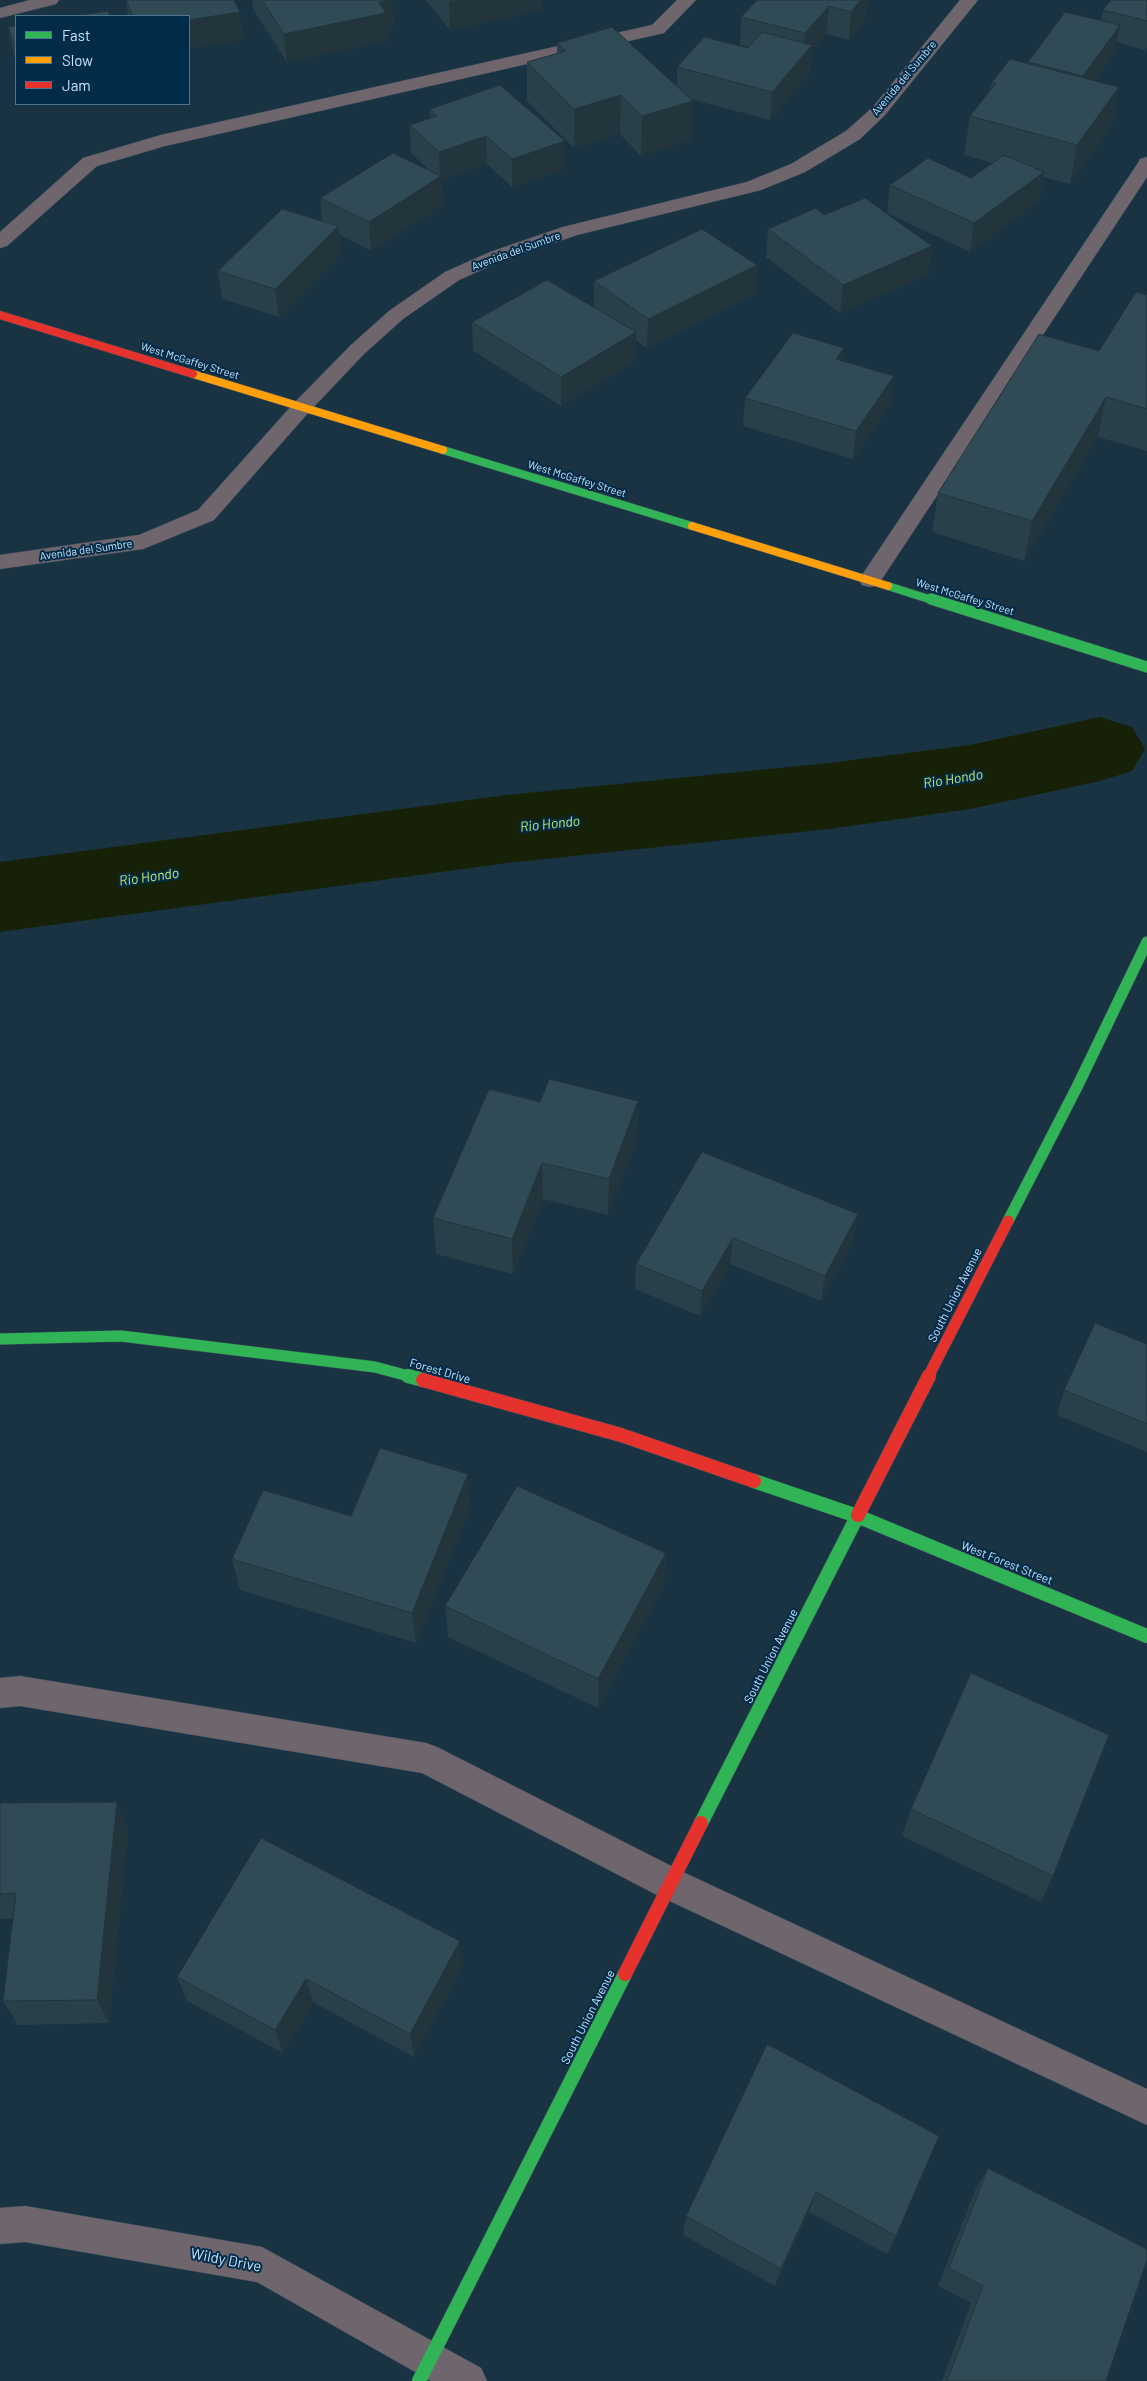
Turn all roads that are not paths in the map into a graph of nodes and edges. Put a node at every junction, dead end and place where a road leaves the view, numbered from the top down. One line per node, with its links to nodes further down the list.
1 (50, 0): 4 (street)
2 (687, 0): 6 (street)
3 (969, 0): 8 (street, Avenida del Sumbre)
4 (0, 13)
5 (1147, 163): 10 (street)
6 (0, 242)
7 (0, 315): 8 (main road, West McGaffey Street)
8 (301, 408): 9 (street, Avenida del Sumbre); 10 (main road, West McGaffey Street)
9 (0, 562)
10 (870, 580): 11 (main road, West McGaffey Street)
11 (1147, 668)
12 (1147, 942): 14 (main road, South Union Avenue)
13 (0, 1339): 14 (main road, Forest Drive)
14 (857, 1516): 15 (main road, West Forest Street); 17 (main road, South Union Avenue)
15 (1147, 1636)
16 (0, 1693): 17 (street)
17 (671, 1884): 18 (street); 20 (main road, South Union Avenue)
18 (1147, 2107)
19 (0, 2226): 20 (street, Wildy Drive)
20 (424, 2371): 21 (street, Wildy Drive)
21 (468, 2381)

